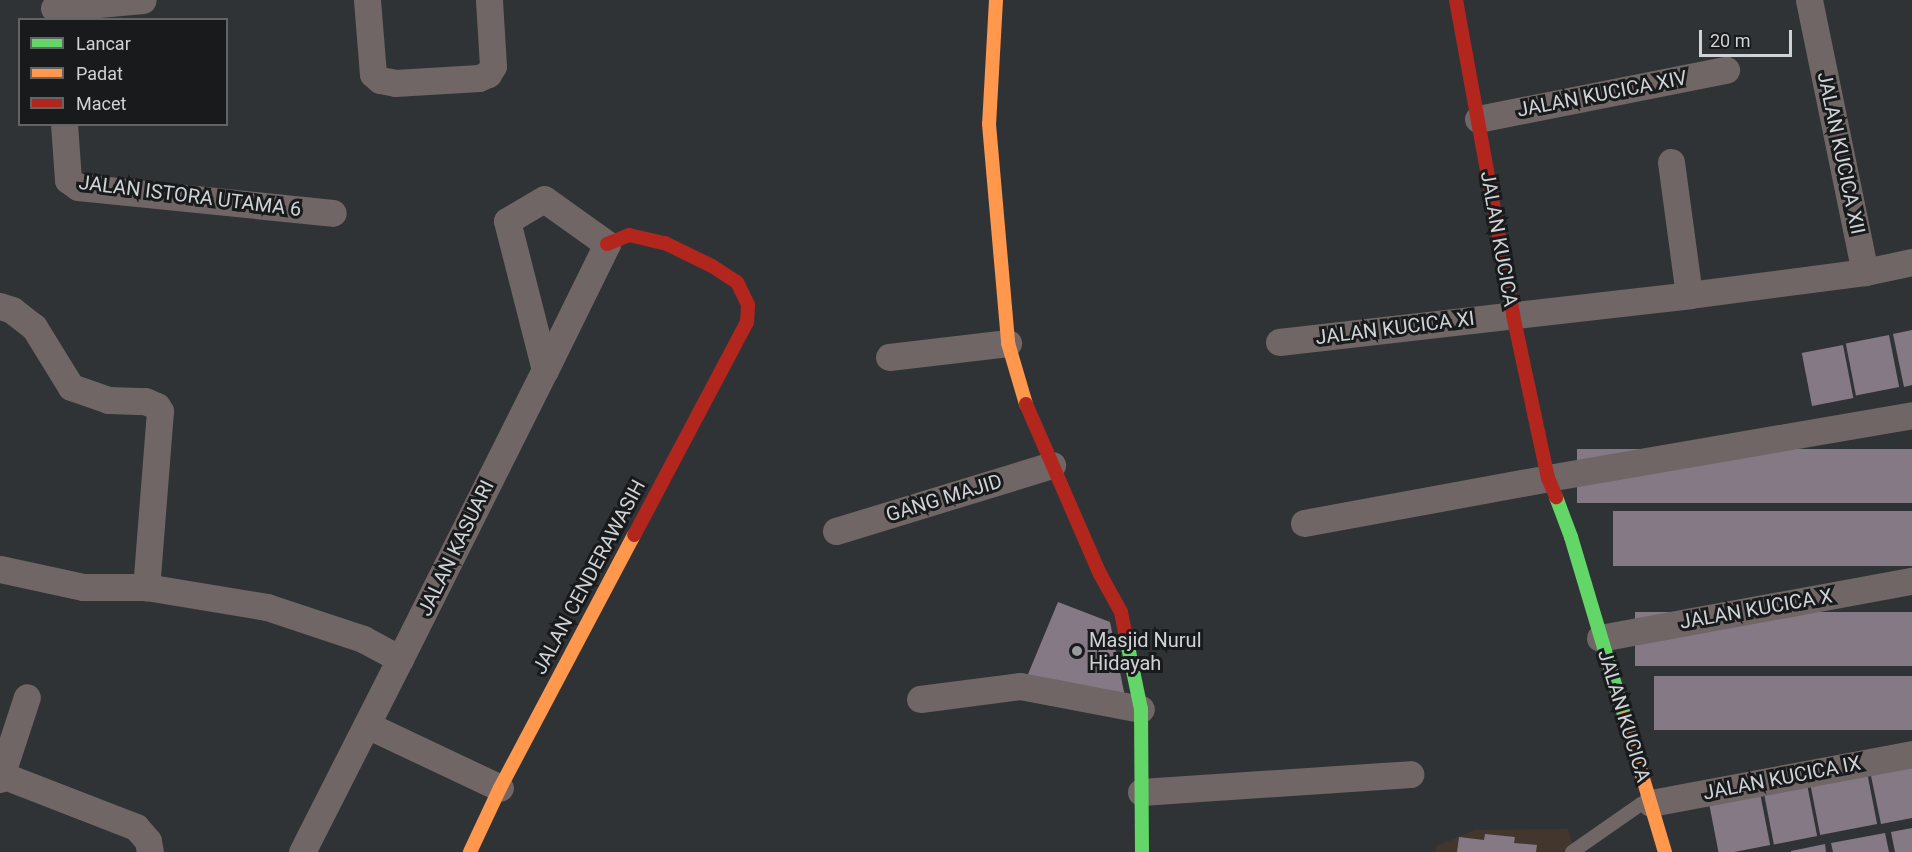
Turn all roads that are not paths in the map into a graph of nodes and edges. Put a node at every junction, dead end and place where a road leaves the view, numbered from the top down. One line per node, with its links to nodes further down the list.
1 (143, 0): 7 (street)
2 (367, 0): 3 (street)
3 (489, 0)
4 (996, 0): 20 (street)
5 (1456, 0): 9 (street, JALAN KUCICA)
6 (1809, 0): 15 (street, JALAN KUCICA XII)
7 (54, 9)
8 (1726, 70): 9 (street, JALAN KUCICA XIV)
9 (1478, 119): 18 (street, JALAN KUCICA)
10 (64, 126): 12 (street, JALAN ISTORA UTAMA 6)
11 (1671, 162): 16 (street)
12 (333, 213)
13 (607, 244): 22 (street, JALAN KASUARI); 22 (street); 40 (street, JALAN CENDERAWASIH)
14 (1912, 262): 15 (street, JALAN KUCICA XI)
15 (1865, 272): 16 (street, JALAN KUCICA XI)
16 (1689, 295): 18 (street, JALAN KUCICA XI)
17 (0, 306): 30 (street)
18 (1513, 315): 19 (street, JALAN KUCICA XI); 25 (street, JALAN KUCICA)
19 (1279, 342)
20 (1008, 343): 21 (street); 24 (street)
21 (889, 357)
22 (545, 370): 32 (street, JALAN KASUARI)
23 (1912, 415): 25 (street)
24 (1052, 465): 27 (street, GANG MAJID); 35 (street)
25 (1548, 478): 26 (street); 31 (street, JALAN KUCICA)
26 (1304, 523)
27 (836, 531)
28 (0, 569): 30 (street)
29 (1912, 581): 31 (street, JALAN KUCICA X)
30 (146, 586): 32 (street)
31 (1600, 638): 42 (street, JALAN KUCICA)
32 (383, 649): 36 (street, JALAN KASUARI)
33 (27, 696): 39 (street)
34 (920, 699): 35 (street)
35 (1141, 709): 41 (street)
36 (367, 725): 40 (street); 45 (street, JALAN KASUARI)
37 (1912, 754): 42 (street, JALAN KUCICA IX)
38 (1410, 774): 41 (street)
39 (1, 777): 44 (street)
40 (500, 788): 43 (street, JALAN CENDERAWASIH)
41 (1141, 792): 46 (street)
42 (1651, 803): 47 (lane); 48 (street, JALAN KUCICA)
43 (480, 847)
44 (150, 852)
45 (302, 852)
46 (1142, 852)
47 (1572, 852)
48 (1665, 852)

